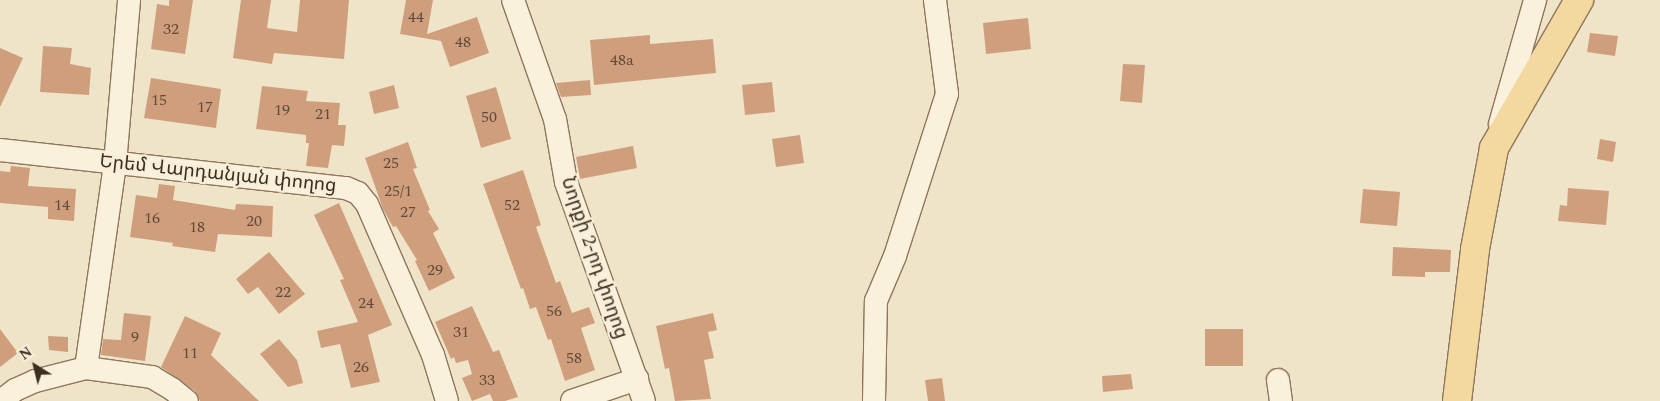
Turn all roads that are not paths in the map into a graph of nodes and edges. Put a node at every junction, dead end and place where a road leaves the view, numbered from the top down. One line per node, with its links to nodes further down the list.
1 (130, 0): 8 (street)
2 (513, 0): 10 (street, Նորքի 2-րդ փողոց)
3 (935, 0): 16 (street)
4 (1534, 0): 6 (street)
5 (1578, 0): 6 (main road)
6 (1494, 148): 17 (main road)
7 (0, 150): 8 (street, Երեմ Վարդանյան փողոց)
8 (115, 164): 9 (street); 13 (street, Երեմ Վարդանյան փողոց)
9 (86, 368): 11 (street); 12 (street)
10 (637, 379): 14 (street); 15 (street, Նորքի 2-րդ փողոց)
11 (2, 401)
12 (187, 401)
13 (446, 401)
14 (572, 401)
15 (644, 401)
16 (874, 401)
17 (1457, 401)

